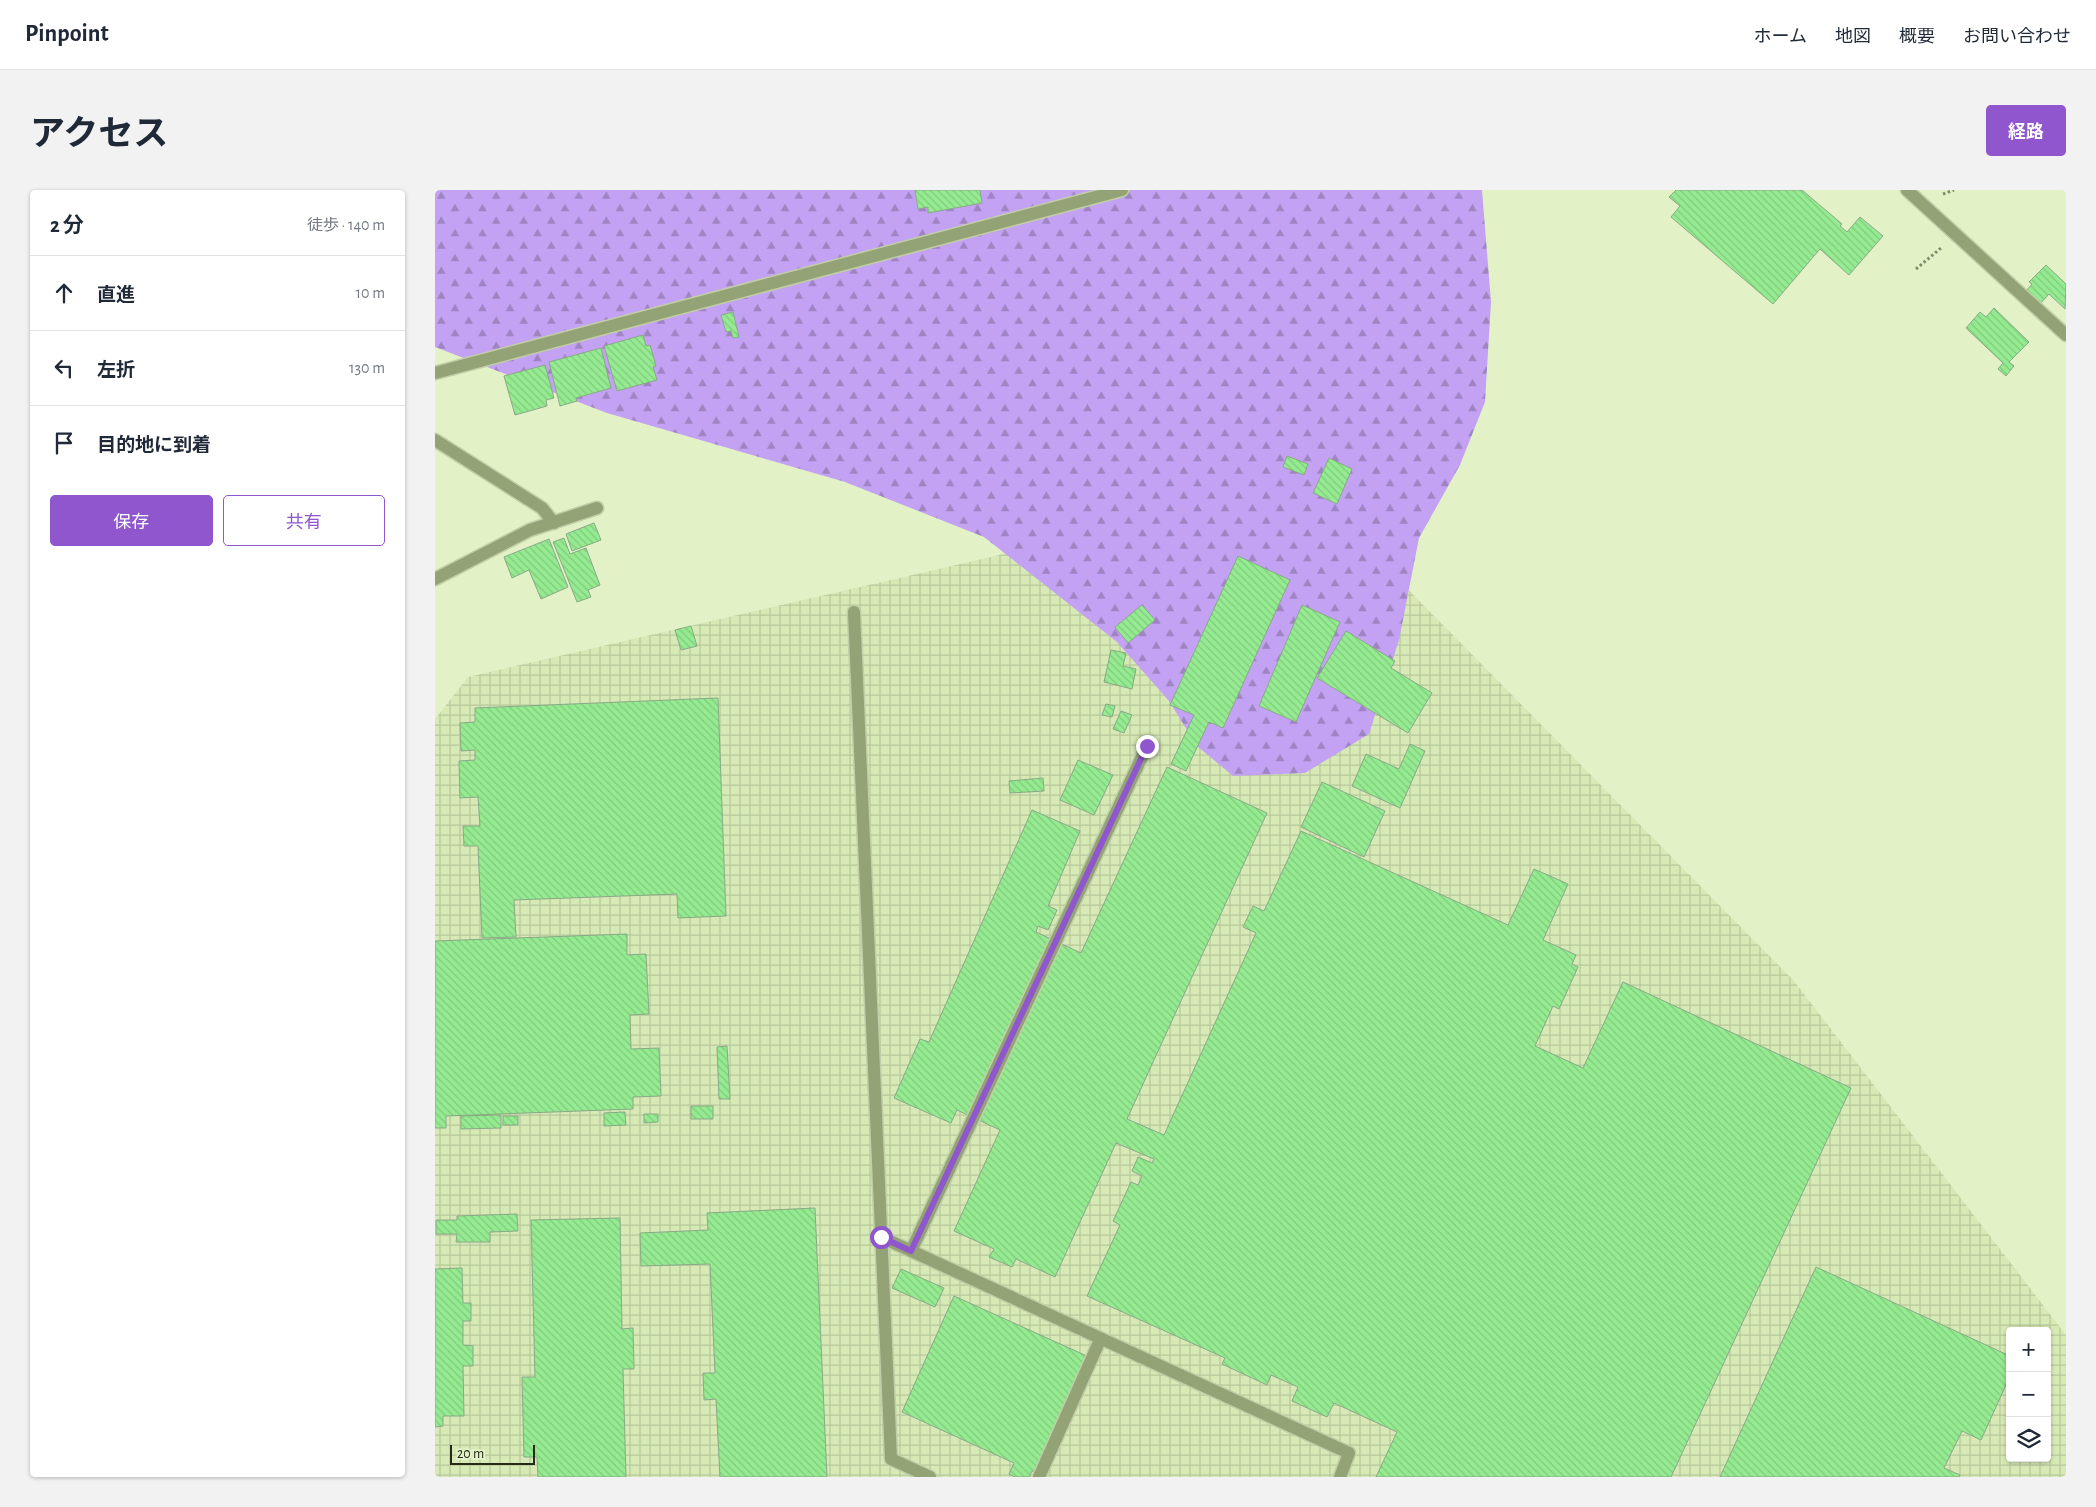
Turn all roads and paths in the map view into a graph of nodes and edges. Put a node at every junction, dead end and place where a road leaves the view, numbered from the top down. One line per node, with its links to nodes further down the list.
1 (1122, 190): 6 (street)
2 (1907, 190): 3 (street)
3 (1956, 234): 4 (path); 5 (street)
4 (1916, 269)
5 (2066, 334)
6 (435, 373)
7 (435, 440): 9 (street)
8 (597, 508): 9 (street)
9 (553, 522): 10 (street)
10 (435, 578)
11 (854, 612): 13 (street)
12 (1147, 746): 14 (street)
13 (881, 1237): 14 (street); 16 (street)
14 (911, 1251): 15 (street)
15 (1100, 1340): 17 (street); 18 (street)
16 (930, 1477)
17 (1039, 1477)
18 (1340, 1477)

